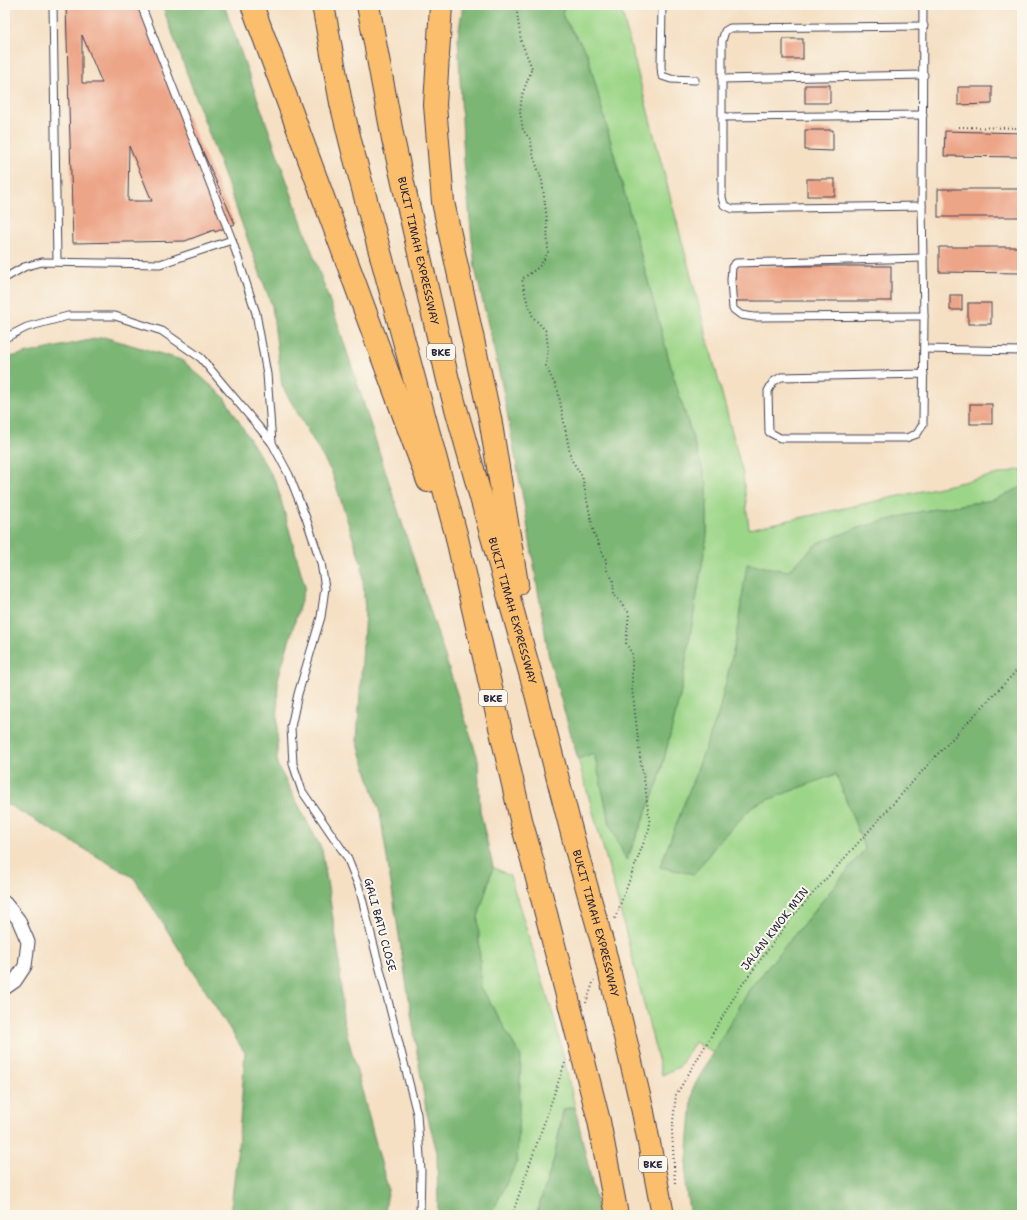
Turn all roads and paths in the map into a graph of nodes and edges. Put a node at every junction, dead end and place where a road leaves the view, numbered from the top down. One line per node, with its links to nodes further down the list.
1 (53, 5): 21 (lane)
2 (141, 5): 19 (lane)
3 (252, 5): 29 (highway)
4 (323, 5): 29 (highway, BKE)
5 (368, 5): 31 (highway, BUKIT TIMAH EXPRESSWAY / BKE)
6 (516, 5): 33 (path)
7 (662, 5): 13 (lane)
8 (923, 5): 10 (lane)
9 (441, 6): 31 (highway)
10 (924, 26): 11 (lane); 12 (lane)
11 (924, 75): 12 (lane); 14 (lane)
12 (722, 79): 15 (lane)
13 (695, 80)
14 (923, 115): 15 (lane); 18 (lane)
15 (722, 116): 18 (lane)
16 (959, 127): 17 (path)
17 (1022, 128)
18 (922, 206): 20 (lane)
19 (232, 240): 21 (lane); 28 (lane)
20 (923, 258): 23 (lane); 23 (lane)
21 (57, 261): 22 (lane)
22 (5, 278)
23 (924, 316): 25 (lane)
24 (5, 338): 28 (lane)
25 (924, 349): 26 (lane); 27 (lane)
26 (1022, 351)
27 (924, 374): 27 (lane)
28 (272, 443): 39 (lane, GALI BATU CLOSE)
29 (456, 534): 41 (highway, BKE, bridge)
30 (1022, 665): 38 (path, JALAN KWOK MIN)
31 (536, 694): 42 (highway, BUKIT TIMAH EXPRESSWAY / BKE, bridge)
32 (5, 903): 35 (street)
33 (614, 922)
34 (596, 975): 36 (path)
35 (5, 988)
36 (585, 1005)
37 (567, 1058): 40 (path)
38 (675, 1190)
39 (420, 1215)
40 (512, 1215)
41 (617, 1215)
42 (662, 1215)

